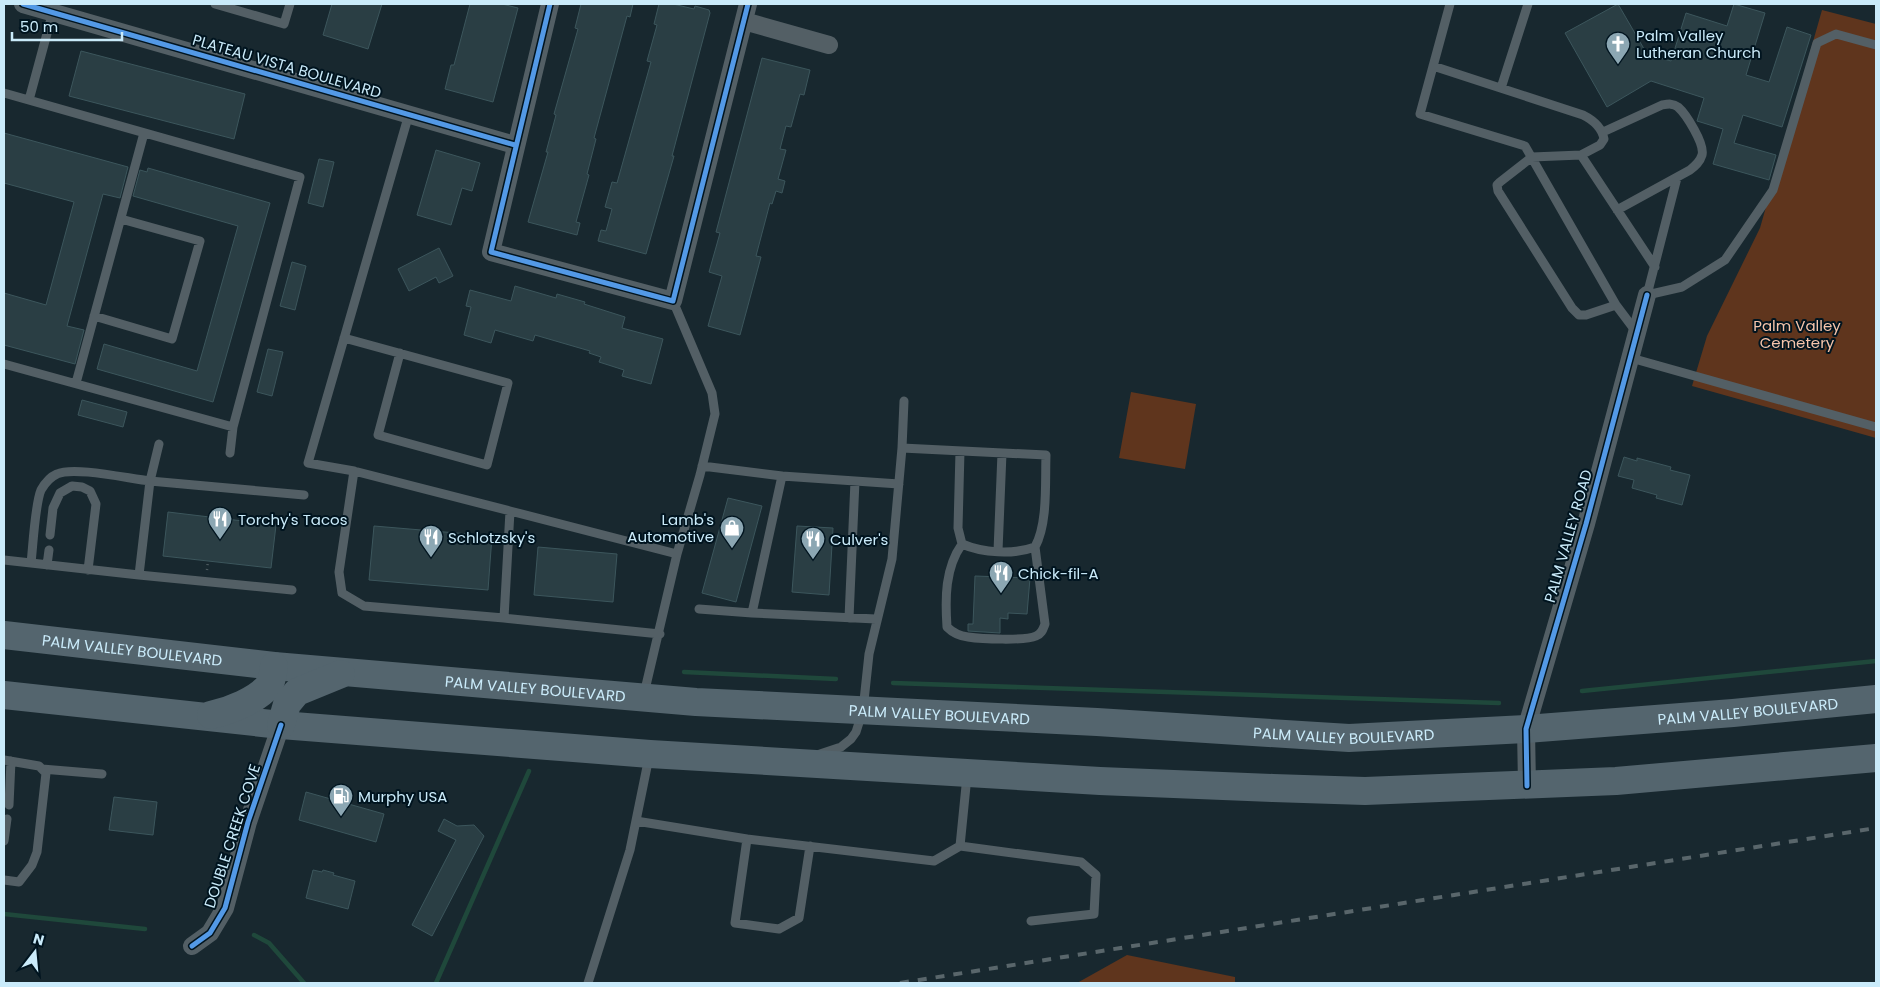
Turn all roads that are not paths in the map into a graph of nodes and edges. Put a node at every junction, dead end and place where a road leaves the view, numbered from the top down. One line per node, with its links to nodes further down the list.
1 (24, 4): 8 (street, PLATEAU VISTA BOULEVARD)
2 (215, 4): 3 (lane)
3 (290, 4)
4 (550, 4): 19 (street)
5 (748, 4): 9 (street)
6 (1450, 4): 12 (lane)
7 (1528, 4): 13 (lane)
8 (54, 8): 15 (lane); 16 (street, PLATEAU VISTA BOULEVARD)
9 (744, 21): 11 (street); 27 (street)
10 (1876, 44): 26 (lane)
11 (829, 45)
12 (1433, 66): 13 (lane); 21 (lane)
13 (1501, 88): 17 (lane)
14 (4, 94): 15 (lane)
15 (29, 100): 18 (lane)
16 (408, 114): 19 (street, PLATEAU VISTA BOULEVARD); 31 (lane)
17 (1603, 132): 20 (lane); 22 (lane)
18 (144, 133): 24 (lane); 37 (lane)
19 (515, 145): 27 (street)
20 (1581, 155): 21 (lane); 23 (lane)
21 (1532, 157): 28 (lane); 28 (lane)
22 (1677, 178): 23 (lane); 25 (lane)
23 (1617, 210): 25 (lane)
24 (121, 219): 29 (lane); 29 (lane)
25 (1655, 267): 26 (lane)
26 (1647, 295): 30 (street, PALM VALLEY ROAD)
27 (673, 301): 44 (lane)
28 (1616, 305): 30 (lane)
29 (94, 316): 35 (lane)
30 (1637, 334): 33 (street, PALM VALLEY ROAD)
31 (344, 338): 32 (lane); 45 (lane)
32 (400, 353): 32 (lane)
33 (1631, 358): 38 (lane); 79 (street, PALM VALLEY ROAD)
34 (4, 364): 35 (lane)
35 (76, 383): 37 (lane)
36 (904, 401): 40 (lane)
37 (232, 427): 42 (lane)
38 (1876, 427)
39 (159, 444): 47 (lane)
40 (902, 448): 41 (lane); 49 (lane)
41 (960, 451): 43 (lane); 53 (lane)
42 (230, 453)
43 (1002, 453): 54 (lane); 56 (lane)
44 (702, 466): 46 (lane); 57 (lane)
45 (354, 471): 51 (lane); 66 (lane)
46 (782, 476): 48 (lane); 65 (lane)
47 (150, 481): 50 (lane); 59 (lane); 62 (lane)
48 (856, 481): 49 (lane); 67 (lane)
49 (899, 484): 68 (lane)
50 (304, 495)
51 (510, 511): 57 (lane); 66 (lane)
52 (50, 535): 61 (lane)
53 (962, 544): 54 (lane); 56 (lane)
54 (1035, 547): 56 (lane)
55 (49, 550): 60 (lane)
56 (998, 551)
57 (677, 554): 69 (lane)
58 (4, 560): 59 (lane)
59 (31, 564): 60 (lane)
60 (47, 565): 61 (lane)
61 (88, 570): 62 (lane)
62 (139, 575): 63 (lane)
63 (292, 590)
64 (699, 609): 65 (lane)
65 (752, 613): 67 (lane)
66 (504, 618): 69 (lane)
67 (849, 618): 68 (lane)
68 (876, 619): 76 (lane)
69 (660, 634): 74 (lane)
70 (4, 635): 71 (highway, PALM VALLEY BOULEVARD)
71 (274, 666): 72 (highway, PALM VALLEY BOULEVARD); 77 (highway)
72 (347, 672): 74 (highway, PALM VALLEY BOULEVARD); 78 (highway)
73 (4, 695): 77 (highway)
74 (643, 697): 76 (highway, PALM VALLEY BOULEVARD)
75 (1876, 699): 79 (highway, PALM VALLEY BOULEVARD)
76 (864, 710): 79 (highway, PALM VALLEY BOULEVARD); 82 (lane)
77 (205, 717): 78 (highway)
78 (282, 725): 81 (highway); 99 (street, DOUBLE CREEK COVE)
79 (1526, 729): 89 (street, PALM VALLEY ROAD)
80 (517, 733): 81 (lane)
81 (479, 742): 83 (highway)
82 (811, 753)
83 (650, 754): 87 (highway); 92 (lane)
84 (1876, 758): 89 (highway)
85 (8, 760): 86 (lane); 90 (lane)
86 (42, 770): 88 (lane); 97 (lane)
87 (968, 773): 89 (highway); 96 (lane)
88 (102, 774)
89 (1527, 786)
90 (9, 805)
91 (7, 819): 94 (lane)
92 (636, 821): 93 (lane); 100 (lane)
93 (746, 839): 95 (lane); 95 (lane)
94 (4, 841)
95 (810, 846): 96 (lane)
96 (960, 846): 98 (lane)
97 (4, 880)
98 (1031, 921)
99 (192, 946)
100 (588, 983)

